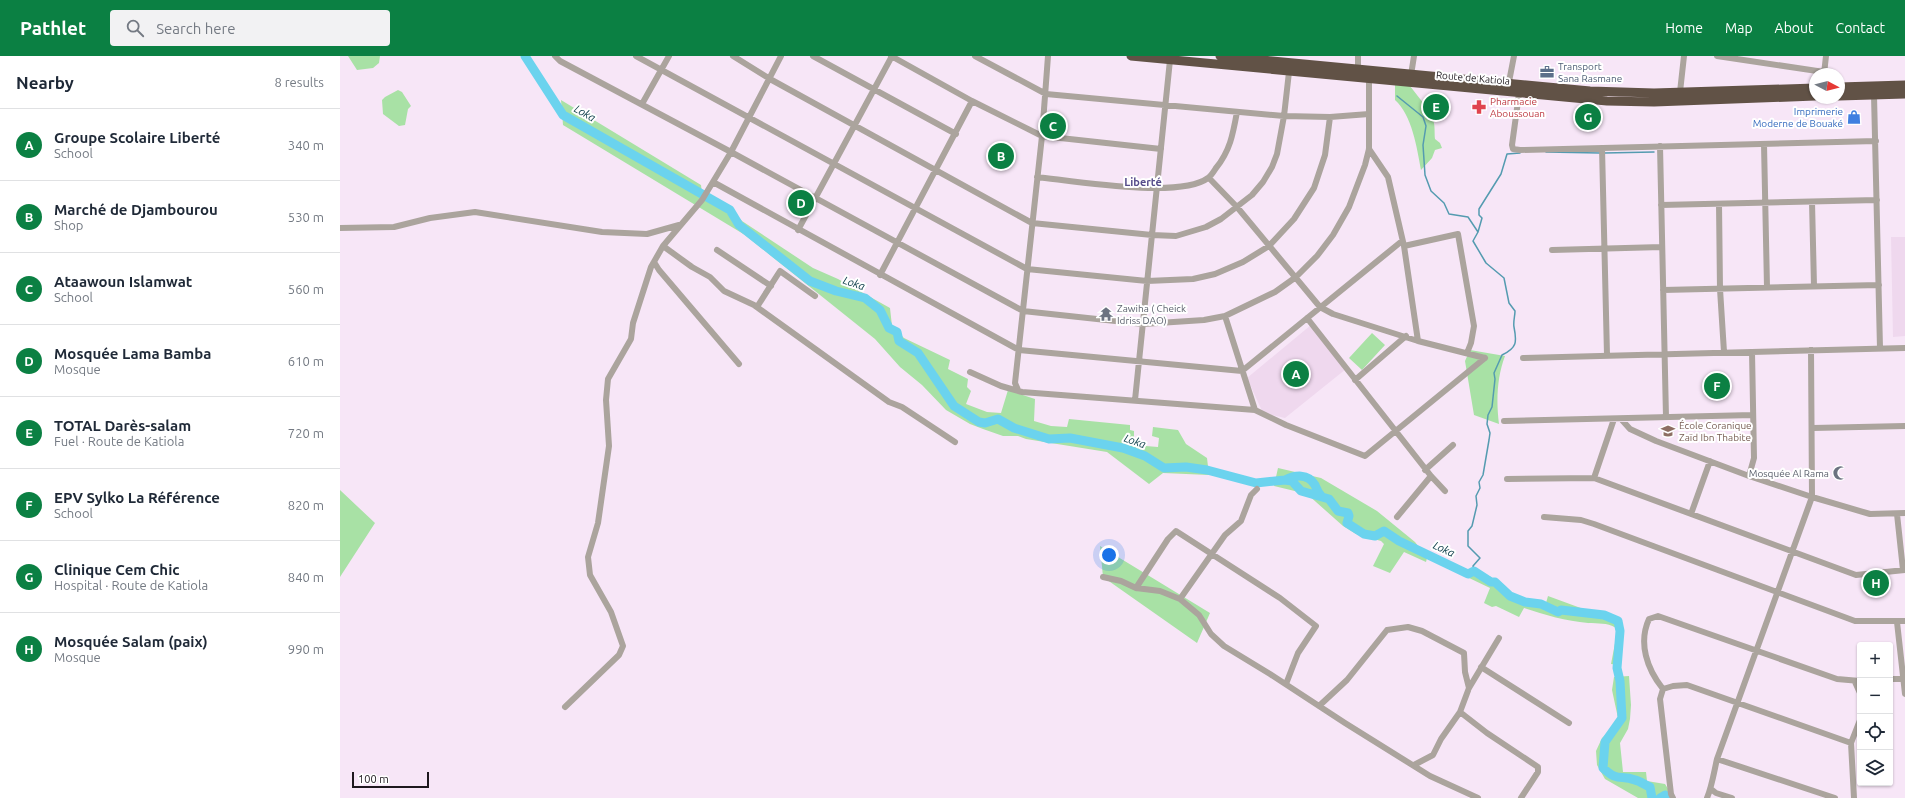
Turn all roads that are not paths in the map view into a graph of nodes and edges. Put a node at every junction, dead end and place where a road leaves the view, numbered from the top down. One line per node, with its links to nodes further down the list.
1 (555, 56): 41 (street)
2 (636, 56): 22 (street)
3 (669, 56): 22 (street)
4 (733, 56): 26 (street)
5 (781, 56): 26 (street)
6 (813, 56): 31 (street)
7 (891, 56): 31 (street); 40 (street)
8 (976, 56): 34 (street)
9 (1048, 56): 34 (street)
10 (1131, 56): 18 (highway, Route de Katiola)
11 (1220, 56): 19 (highway, Route de Katiola)
12 (1358, 56): 21 (street)
13 (1414, 56): 24 (street)
14 (1514, 56): 27 (street)
15 (1684, 56): 33 (street)
16 (1717, 56): 23 (street)
17 (1826, 56): 20 (street)
18 (1170, 60): 19 (highway, Route de Katiola); 42 (street)
19 (1290, 64): 21 (highway, Route de Katiola); 25 (highway, Route de Katiola); 45 (street)
20 (1825, 68)
21 (1358, 69): 25 (highway, Route de Katiola)
22 (661, 70): 41 (street); 47 (street)
23 (1809, 71)
24 (1411, 74): 25 (highway, Route de Katiola); 27 (highway, Route de Katiola)
25 (1369, 75): 32 (highway, Route de Katiola); 44 (street)
26 (770, 79): 47 (street); 48 (street)
27 (1508, 83): 32 (street); 33 (highway, Route de Katiola)
28 (1905, 85): 29 (highway)
29 (1845, 87)
30 (1809, 88): 33 (highway, Route de Katiola)
31 (874, 90): 48 (street); 49 (street)
32 (1507, 92): 35 (highway, Route de Katiola)
33 (1680, 92)
34 (1046, 94): 42 (street); 50 (street)
35 (1519, 94): 38 (highway, Route de Katiola); 55 (street)
36 (1905, 94): 37 (highway)
37 (1874, 95): 39 (highway); 51 (street)
38 (1809, 96)
39 (1845, 96)
40 (972, 101): 49 (street); 50 (street)
41 (642, 104): 57 (street)
42 (1165, 105): 43 (street); 56 (street)
43 (1237, 112): 45 (street); 61 (street)
44 (1369, 114): 46 (street); 54 (street)
45 (1284, 116): 46 (street); 70 (street)
46 (1330, 117): 80 (street)
47 (749, 118): 57 (street); 58 (street)
48 (854, 126): 58 (street); 59 (street)
49 (956, 134): 59 (street)
50 (1042, 136): 56 (street); 60 (street)
51 (1876, 141): 52 (street); 65 (street)
52 (1764, 144): 53 (street); 67 (street)
53 (1660, 146): 55 (street); 69 (street)
54 (1369, 148): 78 (street); 88 (street)
55 (1602, 148): 82 (street)
56 (1161, 149): 63 (street)
57 (731, 152): 62 (street); 64 (street)
58 (834, 164): 64 (street); 71 (street)
59 (936, 171): 71 (street); 72 (street)
60 (1037, 177): 63 (street); 72 (street)
61 (1209, 178): 63 (street); 70 (street)
62 (713, 182): 73 (street); 75 (street)
63 (1157, 189): 76 (street)
64 (816, 198): 75 (street); 77 (street)
65 (1877, 200): 66 (street); 90 (street)
66 (1812, 202): 67 (street); 92 (street)
67 (1765, 203): 68 (street); 93 (street)
68 (1719, 204): 69 (street); 94 (street)
69 (1661, 205): 81 (street)
70 (1237, 207): 76 (street); 80 (street)
71 (916, 209): 77 (street); 86 (street)
72 (1032, 223): 76 (street); 86 (street)
73 (681, 225): 74 (street); 79 (street)
74 (340, 228)
75 (798, 230): 87 (street)
76 (1152, 235): 89 (street)
77 (897, 243): 87 (street); 99 (street)
78 (1403, 243): 98 (street); 104 (street); 111 (street)
79 (663, 246): 85 (street); 97 (street)
80 (1269, 246): 88 (street); 89 (street)
81 (1662, 247): 82 (street); 95 (street)
82 (1604, 248): 84 (street); 113 (street)
83 (717, 250): 91 (street)
84 (1552, 250)
85 (654, 262): 116 (street); 167 (street)
86 (1027, 269): 89 (street); 99 (street)
87 (880, 275): 107 (street)
88 (1296, 277): 98 (street); 100 (street)
89 (1148, 281): 102 (street)
90 (1879, 285): 92 (street); 105 (street)
91 (771, 286): 96 (street); 97 (street)
92 (1814, 286): 93 (street)
93 (1767, 287): 94 (street)
94 (1720, 289): 95 (street); 109 (street)
95 (1663, 290): 112 (street)
96 (815, 296)
97 (757, 307): 131 (street)
98 (1320, 307): 101 (street); 103 (street)
99 (1023, 311): 102 (street); 107 (street)
100 (1225, 316): 102 (street); 117 (street)
101 (1307, 318): 117 (street); 119 (street)
102 (1143, 324): 115 (street)
103 (1406, 336): 104 (street); 119 (street)
104 (1418, 341): 111 (street)
105 (1880, 348): 106 (street); 108 (street)
106 (1905, 348)
107 (1019, 350): 115 (street); 120 (street)
108 (1811, 350): 110 (street); 129 (street)
109 (1724, 352): 110 (street); 112 (street)
110 (1752, 352): 123 (street)
111 (1467, 353): 130 (street)
112 (1664, 354): 113 (street); 124 (street)
113 (1607, 356): 114 (street)
114 (1523, 358)
115 (1139, 362): 117 (street); 121 (street)
116 (739, 364)
117 (1242, 371): 122 (street)
118 (970, 372): 120 (street)
119 (1355, 380): 130 (street)
120 (1018, 390): 121 (street)
121 (1135, 400): 122 (street)
122 (1255, 410): 130 (street)
123 (1753, 415): 124 (street); 136 (street)
124 (1666, 418): 126 (street)
125 (1614, 419): 126 (street); 127 (street); 137 (street)
126 (1621, 419): 133 (street)
127 (1504, 421)
128 (1905, 426): 129 (street)
129 (1813, 428): 141 (street)
130 (1396, 431): 134 (street)
131 (955, 442)
132 (1452, 445): 134 (street)
133 (1710, 461): 136 (street); 143 (street)
134 (1425, 470): 135 (street)
135 (1431, 476): 140 (street); 145 (street)
136 (1749, 476): 141 (street)
137 (1594, 478): 138 (street); 143 (street)
138 (1507, 479)
139 (1257, 489): 148 (street)
140 (1445, 491)
141 (1812, 497): 144 (street); 147 (street)
142 (1905, 513): 144 (street)
143 (1691, 514): 147 (street)
144 (1897, 514): 149 (street)
145 (1397, 516)
146 (1544, 517): 152 (street)
147 (1793, 552): 149 (street); 152 (street)
148 (1210, 554): 151 (street); 153 (street); 162 (street)
149 (1904, 570)
150 (1103, 577): 151 (street)
151 (1136, 588): 153 (street)
152 (1778, 592): 155 (street); 157 (street)
153 (1180, 599): 162 (street)
154 (1905, 621): 155 (street)
155 (1897, 622): 160 (street)
156 (1499, 638): 158 (street)
157 (1757, 650): 161 (street); 164 (street); 166 (street)
158 (1481, 667): 163 (street); 170 (street)
159 (1893, 679): 160 (street)
160 (1904, 679): 165 (street)
161 (1857, 681)
162 (1286, 684): 168 (street)
163 (1468, 688): 168 (street); 169 (street)
164 (1663, 689): 166 (street); 178 (street)
165 (1905, 694)
166 (1738, 702): 172 (street); 173 (street)
167 (565, 706)
168 (1320, 706): 174 (street)
169 (1460, 712): 174 (street); 177 (street)
170 (1569, 723)
171 (1857, 728): 172 (street)
172 (1851, 743): 182 (street)
173 (1717, 759): 175 (street); 181 (street)
174 (1414, 765): 176 (street)
175 (1711, 789): 179 (street); 180 (street)
176 (1478, 798)
177 (1521, 798)
178 (1673, 798)
179 (1707, 798)
180 (1732, 798)
181 (1835, 798)
182 (1854, 798)

